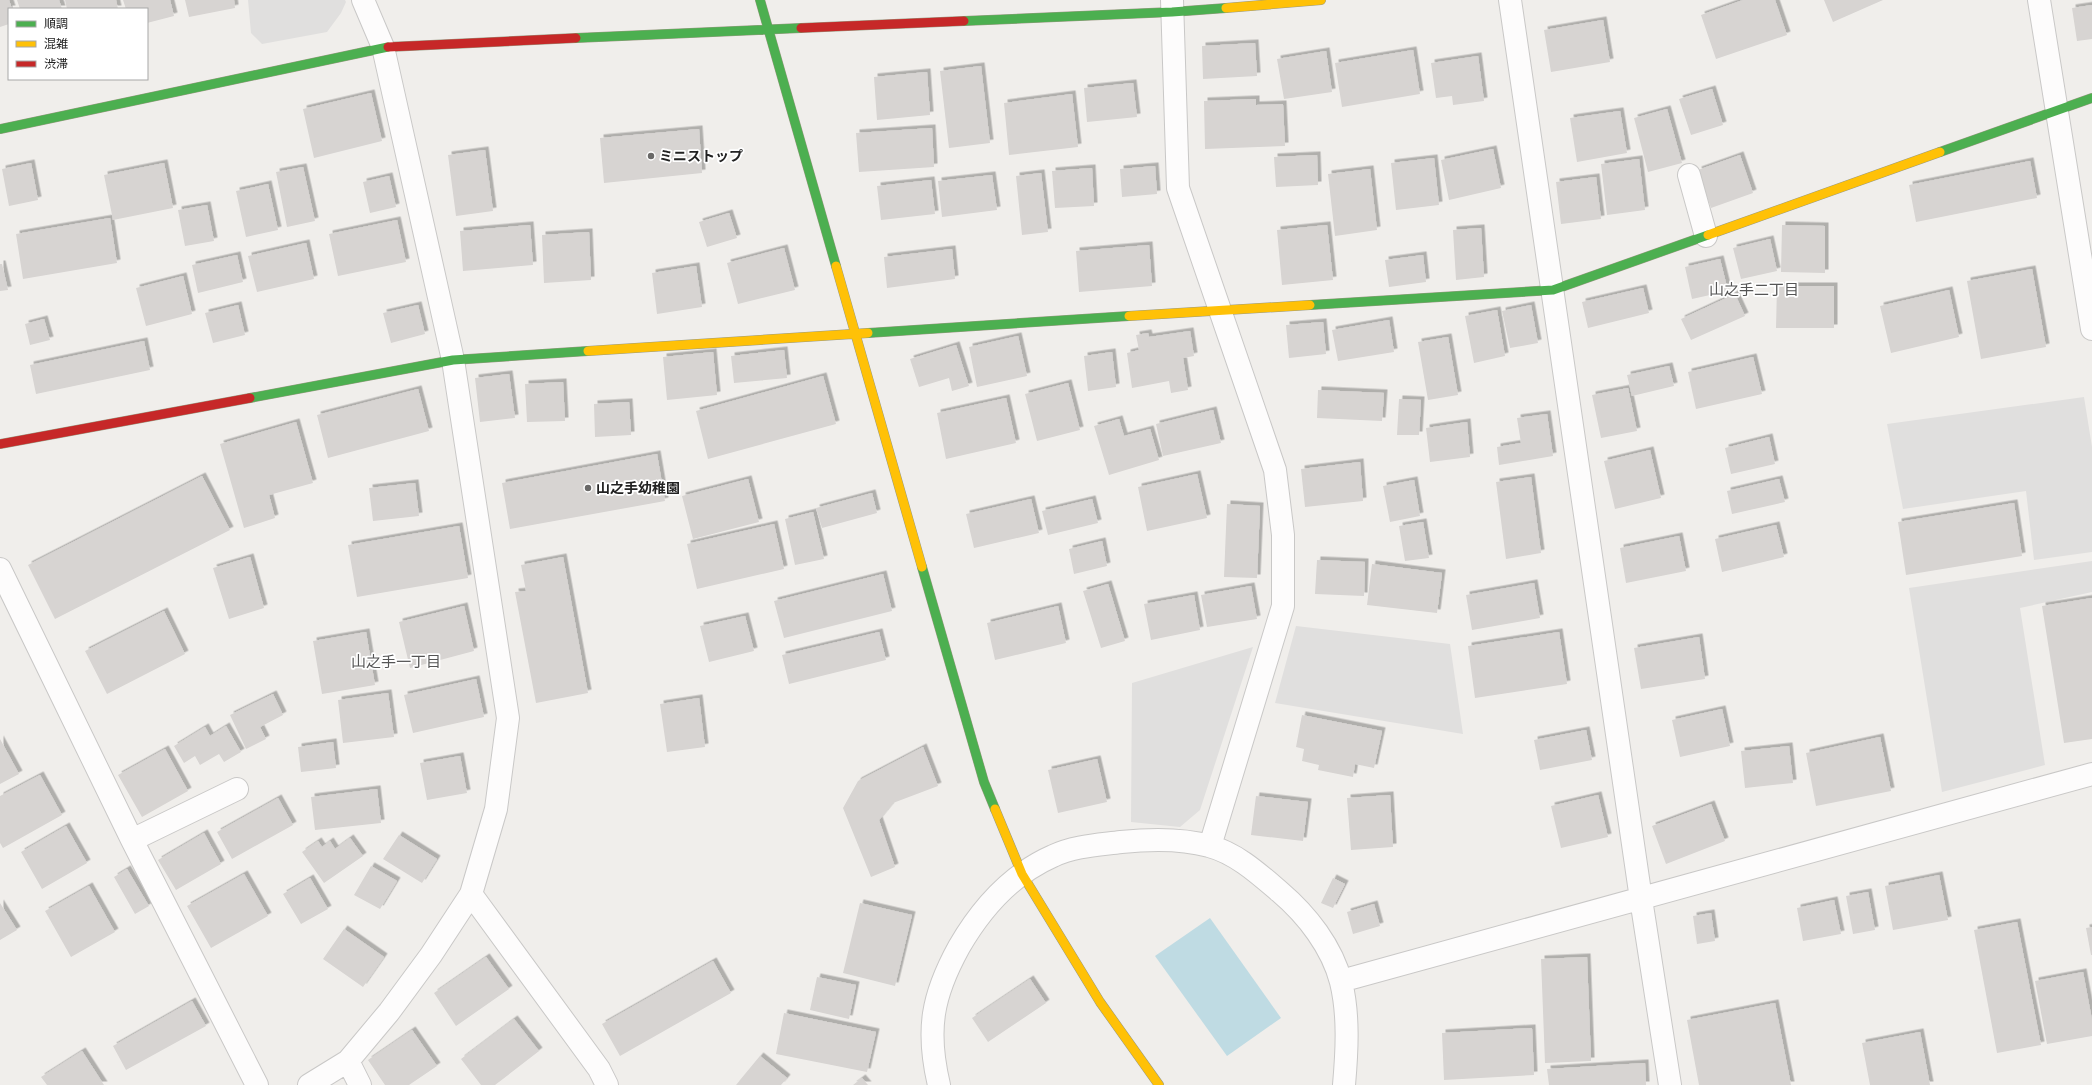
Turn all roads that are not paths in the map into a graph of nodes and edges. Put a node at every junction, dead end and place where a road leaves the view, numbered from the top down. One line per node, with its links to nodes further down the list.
1 (363, 0): 8 (street)
2 (760, 0): 7 (street)
3 (1321, 0): 6 (street)
4 (1510, 0): 14 (street)
5 (2038, 0): 10 (street)
6 (1172, 6): 7 (street); 15 (street)
7 (769, 30): 8 (street); 17 (street)
8 (383, 47): 11 (street); 18 (street)
9 (2092, 98): 10 (street)
10 (2055, 112): 13 (street); 16 (street)
11 (0, 129)
12 (1689, 175): 13 (street)
13 (1706, 236): 14 (street)
14 (1553, 290): 15 (street); 27 (street)
15 (1219, 310): 17 (street); 24 (street)
16 (2092, 329)
17 (856, 333): 18 (street); 25 (street)
18 (453, 360): 19 (street); 26 (street)
19 (0, 444)
20 (0, 570): 23 (street)
21 (2092, 774): 27 (street)
22 (237, 789): 23 (street)
23 (132, 840): 30 (street)
24 (1210, 846): 25 (street); 28 (street)
25 (1022, 874): 34 (street); 35 (street)
26 (471, 894): 29 (street); 33 (street)
27 (1641, 899): 28 (street); 37 (street)
28 (1341, 982): 36 (street)
29 (348, 1061): 31 (street); 32 (street)
30 (257, 1085)
31 (309, 1085)
32 (360, 1085)
33 (607, 1085)
34 (939, 1085)
35 (1159, 1085)
36 (1344, 1085)
37 (1670, 1085)

